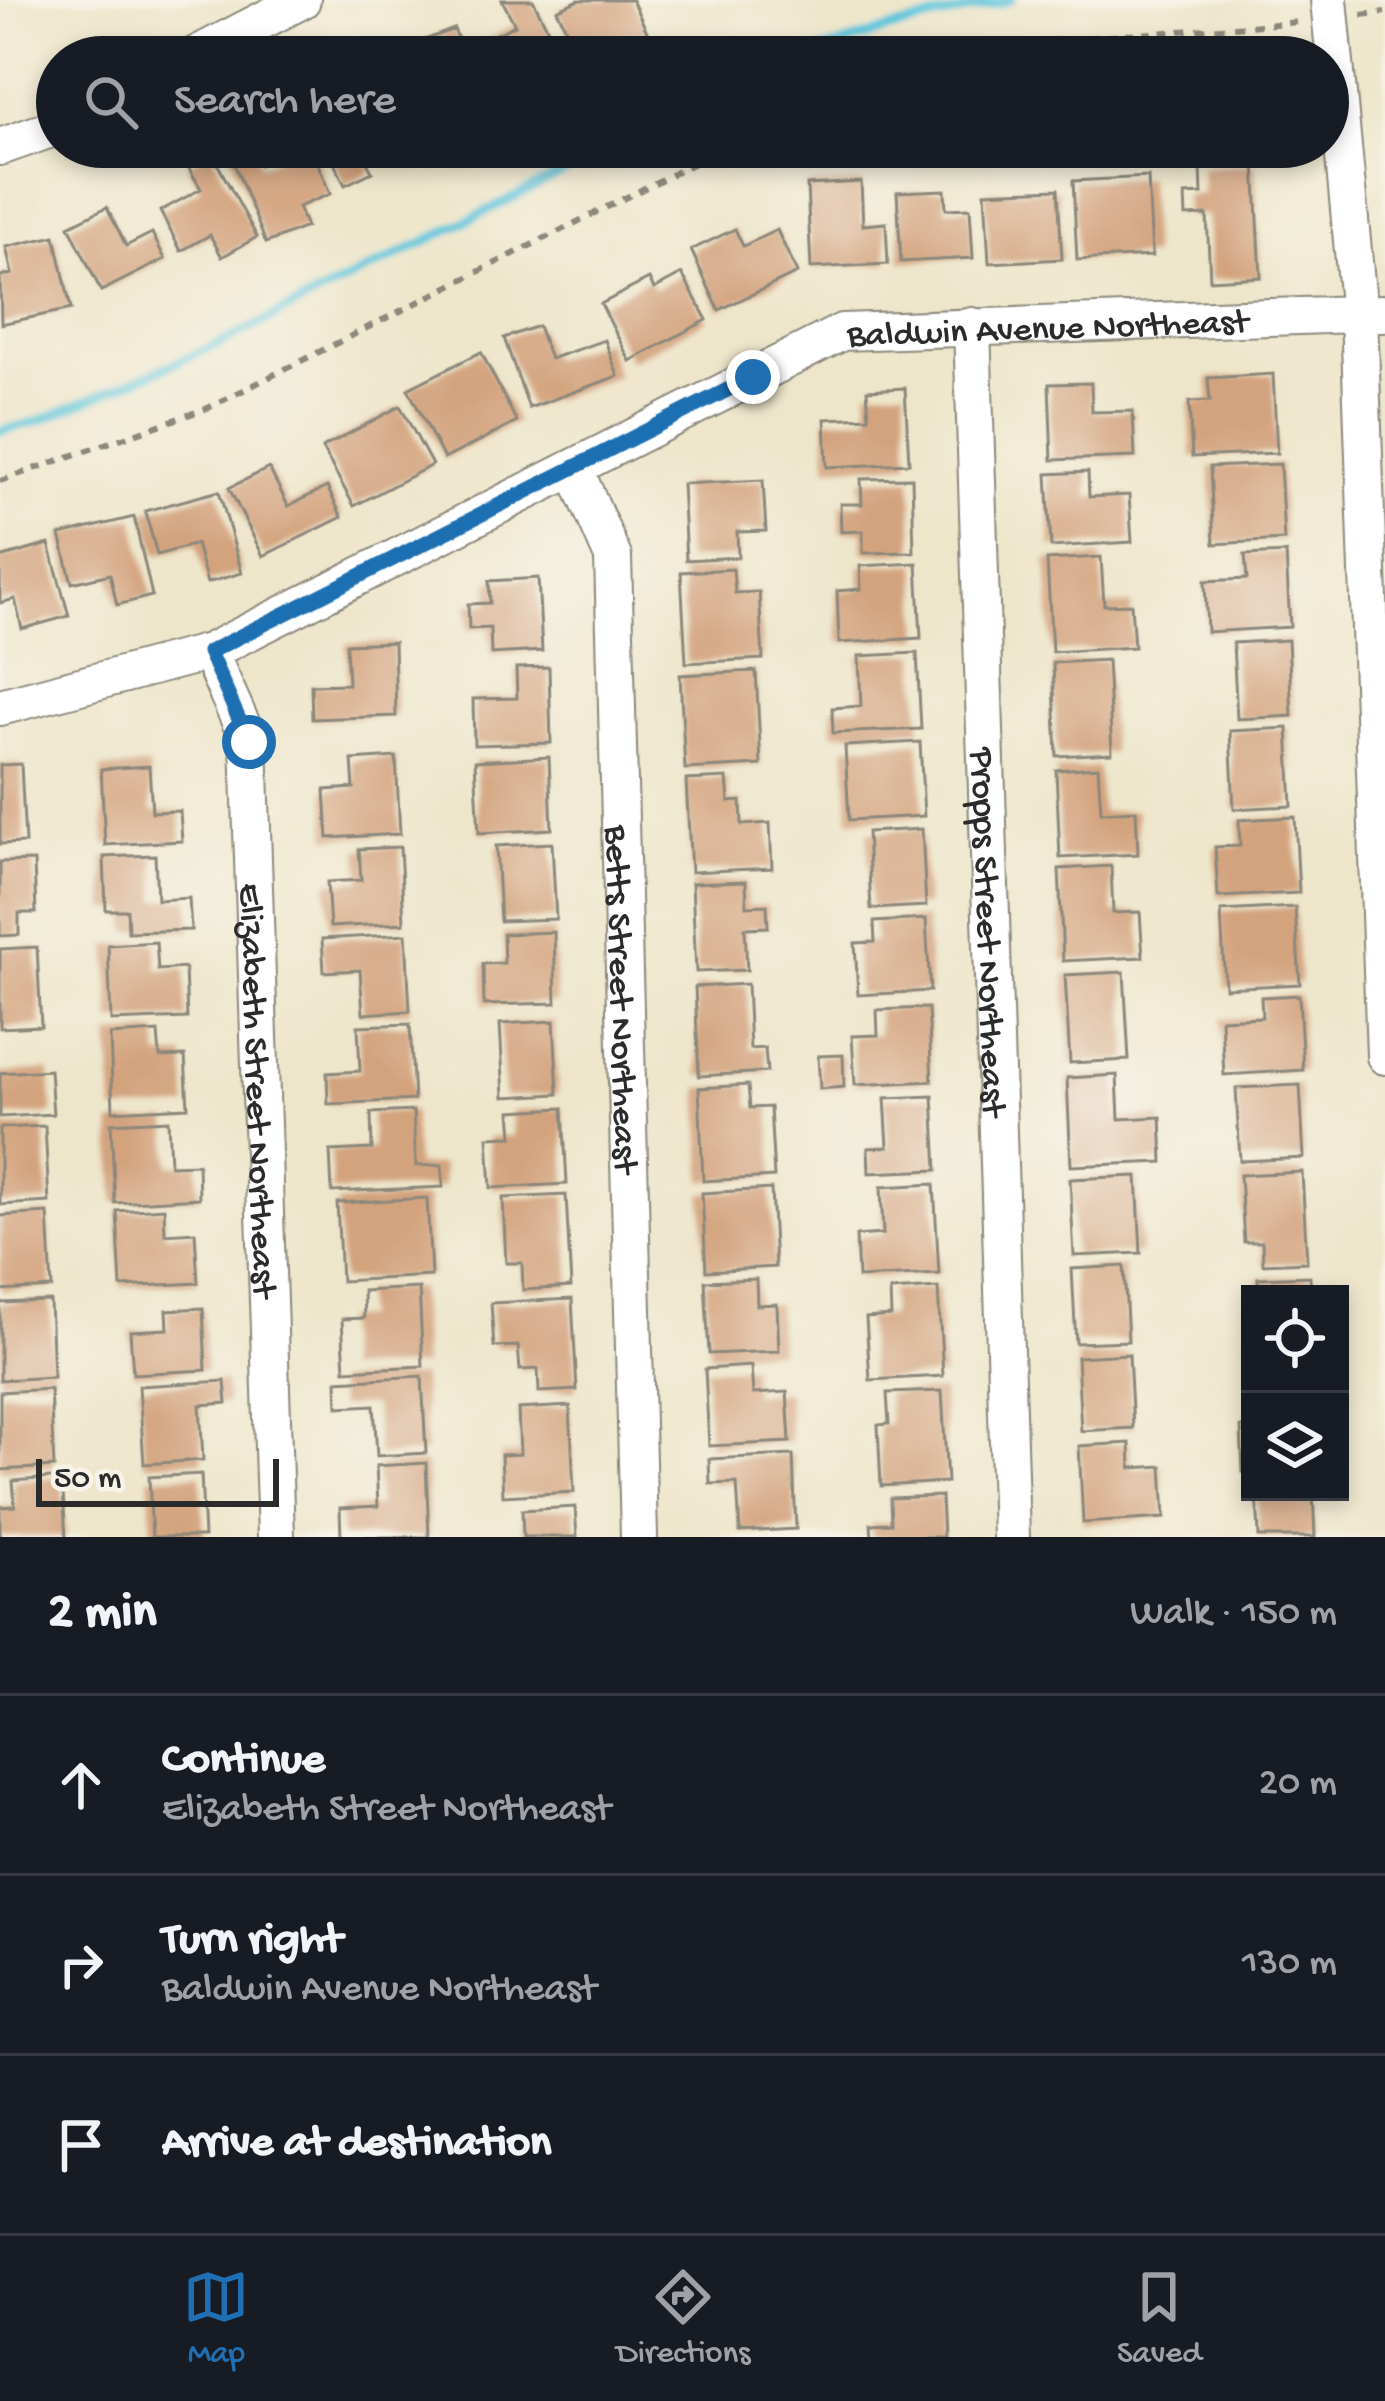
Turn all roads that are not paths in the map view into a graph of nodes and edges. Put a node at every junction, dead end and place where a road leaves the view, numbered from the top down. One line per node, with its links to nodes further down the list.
1 (302, 0): 2 (street)
2 (233, 36)
3 (36, 134): 4 (street)
4 (0, 147)
5 (1349, 148): 6 (street)
6 (1372, 314): 7 (street, Baldwin Avenue Northeast); 11 (street)
7 (972, 326): 8 (street, Baldwin Avenue Northeast); 14 (street, Propps Street Northeast)
8 (575, 470): 9 (street, Baldwin Avenue Northeast); 13 (street, Betts Street Northeast)
9 (209, 652): 10 (street, Baldwin Avenue Northeast); 12 (street, Elizabeth Street Northeast)
10 (0, 707)
11 (1385, 1056)
12 (276, 1537)
13 (639, 1537)
14 (1011, 1537)

